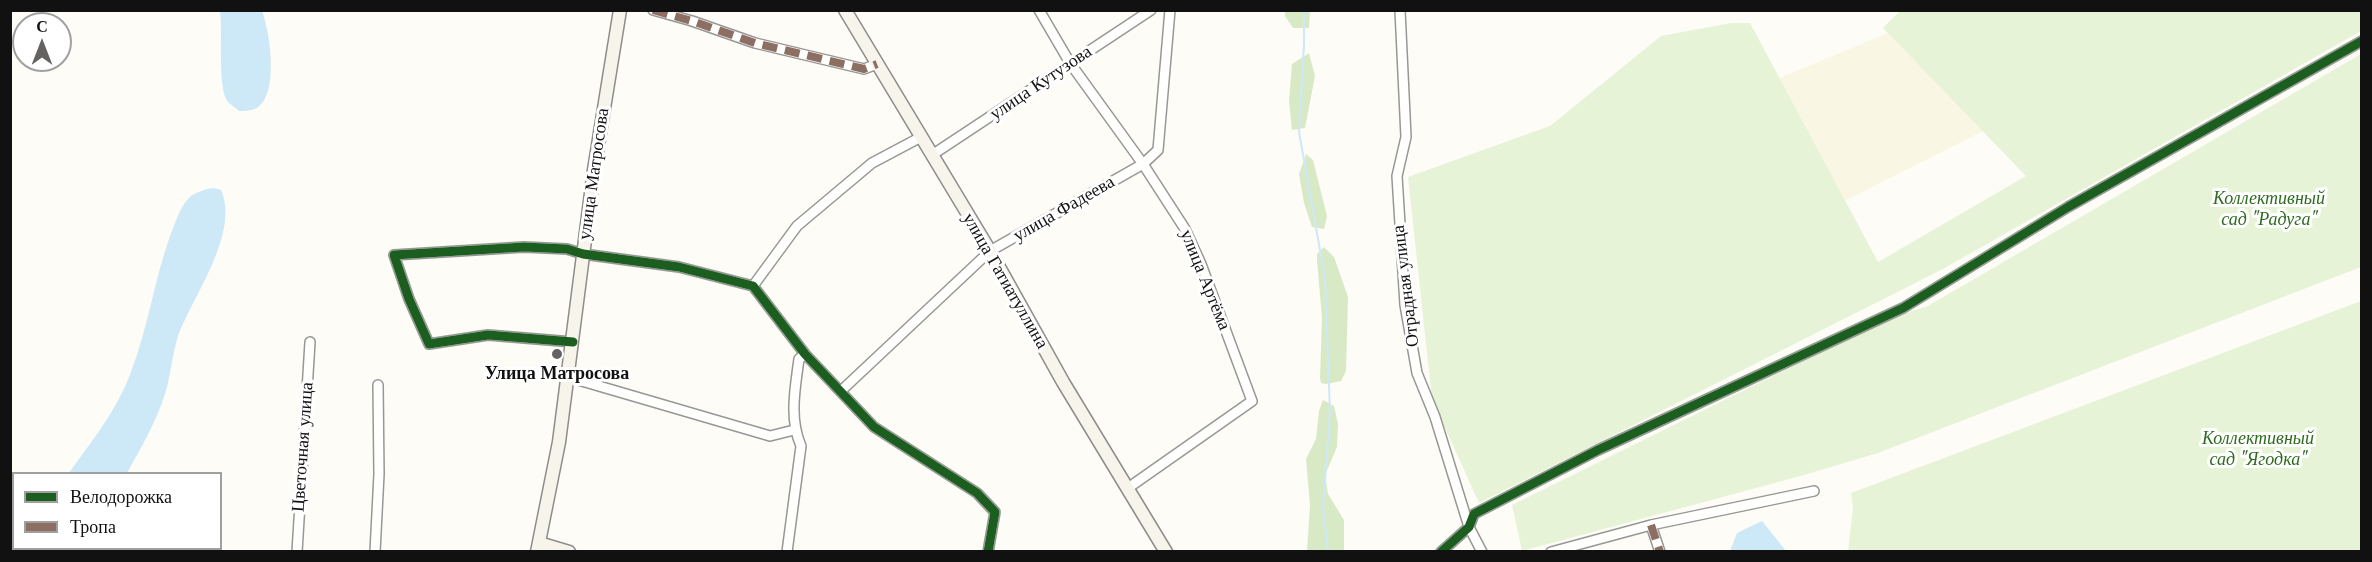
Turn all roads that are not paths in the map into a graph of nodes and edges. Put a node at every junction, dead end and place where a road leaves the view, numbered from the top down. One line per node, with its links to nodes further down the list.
1 (620, 10): 15 (street, улица Матросова)
2 (653, 10): 10 (street)
3 (845, 10): 10 (street, улица Гатиатуллина)
4 (1039, 10): 9 (street, улица Артёма)
5 (1151, 10): 9 (street, улица Кутузова)
6 (1170, 10): 13 (street, улица Фадеева)
7 (1400, 10): 27 (street, Отрадная улица)
8 (2361, 41): 27 (street)
9 (1070, 63): 12 (street, улица Кутузова); 13 (street, улица Артёма)
10 (877, 64): 11 (street, улица Гатиатуллина)
11 (921, 137): 12 (street, улица Гатиатуллина); 16 (street)
12 (932, 155): 14 (street, улица Гатиатуллина)
13 (1143, 164): 14 (street, улица Фадеева); 24 (street, улица Артёма)
14 (990, 251): 22 (street, улица Фадеева); 24 (street, улица Гатиатуллина)
15 (583, 254): 16 (street); 18 (street, улица Матросова); 18 (street)
16 (753, 286): 19 (street)
17 (310, 342): 29 (street, Цветочная улица)
18 (573, 342): 20 (street, улица Матросова)
19 (805, 354): 22 (street); 23 (street)
20 (568, 377): 23 (street); 28 (street, улица Матросова)
21 (378, 385): 30 (street)
22 (842, 390): 33 (street)
23 (794, 430): 32 (street)
24 (1128, 488): 34 (street, улица Гатиатуллина)
25 (1814, 491): 26 (street)
26 (1651, 525): 37 (street); 38 (street)
27 (1469, 527): 35 (street); 36 (street, Отрадная улица)
28 (538, 547): 31 (street)
29 (297, 552)
30 (375, 552)
31 (569, 552)
32 (787, 552)
33 (988, 552)
34 (1166, 552)
35 (1441, 552)
36 (1482, 552)
37 (1551, 552)
38 (1659, 552)

